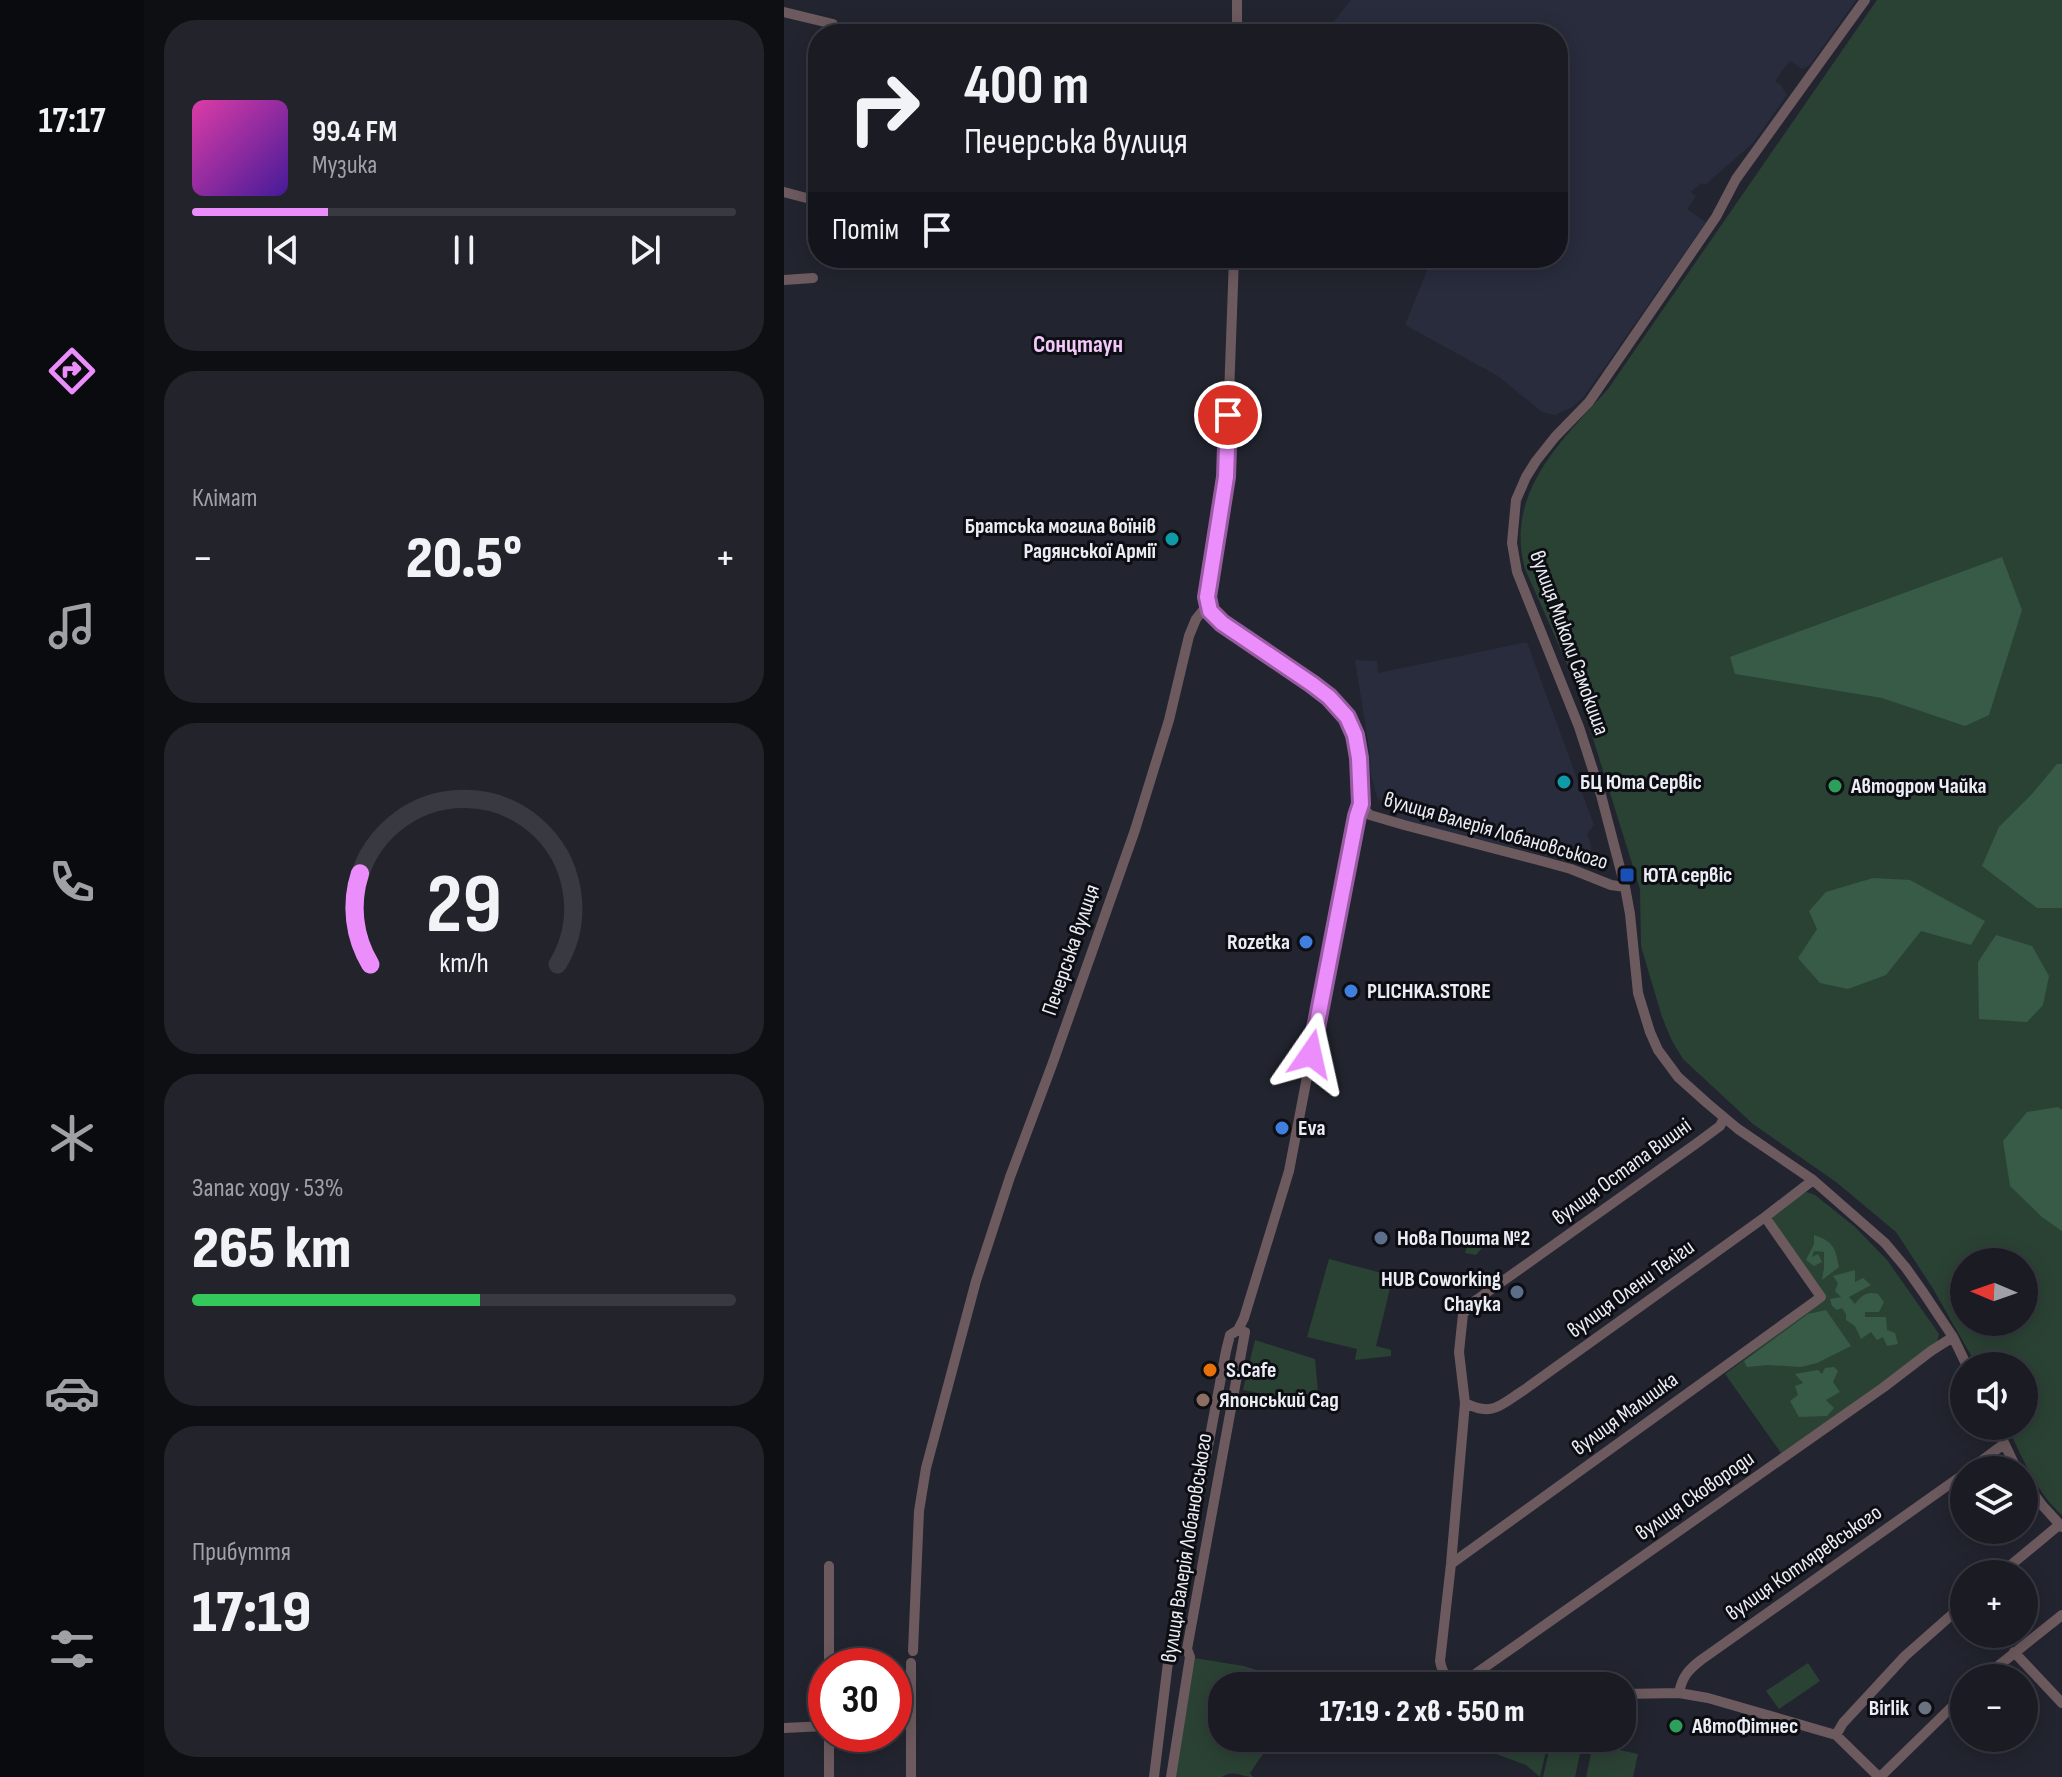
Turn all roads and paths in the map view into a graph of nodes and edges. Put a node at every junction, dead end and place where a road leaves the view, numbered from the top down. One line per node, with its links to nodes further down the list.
1 (1237, 0): 5 (street)
2 (1865, 0): 13 (street, вулиця Миколи Самокиша)
3 (784, 12): 4 (street)
4 (833, 24)
5 (1237, 24)
6 (784, 192): 7 (street)
7 (808, 198)
8 (1234, 268): 11 (street, Печерська вулиця)
9 (813, 278): 10 (street)
10 (784, 280)
11 (1208, 604): 12 (street, вулиця Валерія Лобановського); 34 (street, Печерська вулиця)
12 (1361, 804): 13 (street, вулиця Валерія Лобановського); 17 (street, вулиця Валерія Лобановського)
13 (1625, 887): 14 (street, вулиця Миколи Самокиша)
14 (1724, 1118): 15 (street, вулиця Миколи Самокиша); 20 (street, вулиця Остапа Вишні)
15 (1813, 1180): 16 (street, вулиця Олени Теліги); 18 (street, вулиця Миколи Самокиша)
16 (1765, 1217): 20 (street, вулиця Олени Теліги); 29 (street, вулиця Малишка)
17 (1238, 1330): 50 (street, вулиця Валерія Лобановського); 51 (street, вулиця Валерія Лобановського)
18 (1953, 1337): 19 (street, вулиця Миколи Самокиша); 38 (street, вулиця Сковороди)
19 (1960, 1352)
20 (1465, 1403): 29 (street)
21 (2002, 1440): 22 (street)
22 (2004, 1444): 23 (street, вулиця Котляревського); 24 (street)
23 (1988, 1456)
24 (2010, 1456)
25 (1950, 1483): 39 (street, вулиця Котляревського)
26 (2038, 1498): 27 (street)
27 (2060, 1526): 28 (street)
28 (2018, 1560)
29 (1451, 1564): 37 (street)
30 (829, 1566): 33 (street)
31 (2062, 1615): 35 (street)
32 (1950, 1616): 45 (street)
33 (829, 1648)
34 (913, 1651)
35 (2014, 1652): 36 (street); 41 (street)
36 (2000, 1664)
37 (1443, 1672)
38 (1479, 1672)
39 (1679, 1693): 40 (street); 45 (street)
40 (1636, 1694)
41 (2062, 1703)
42 (1950, 1709): 52 (street)
43 (808, 1727): 44 (street)
44 (784, 1728)
45 (1836, 1735): 52 (street)
46 (829, 1752): 48 (street)
47 (911, 1752): 49 (street)
48 (829, 1777)
49 (911, 1777)
50 (1154, 1777)
51 (1171, 1777)
52 (1880, 1777)

